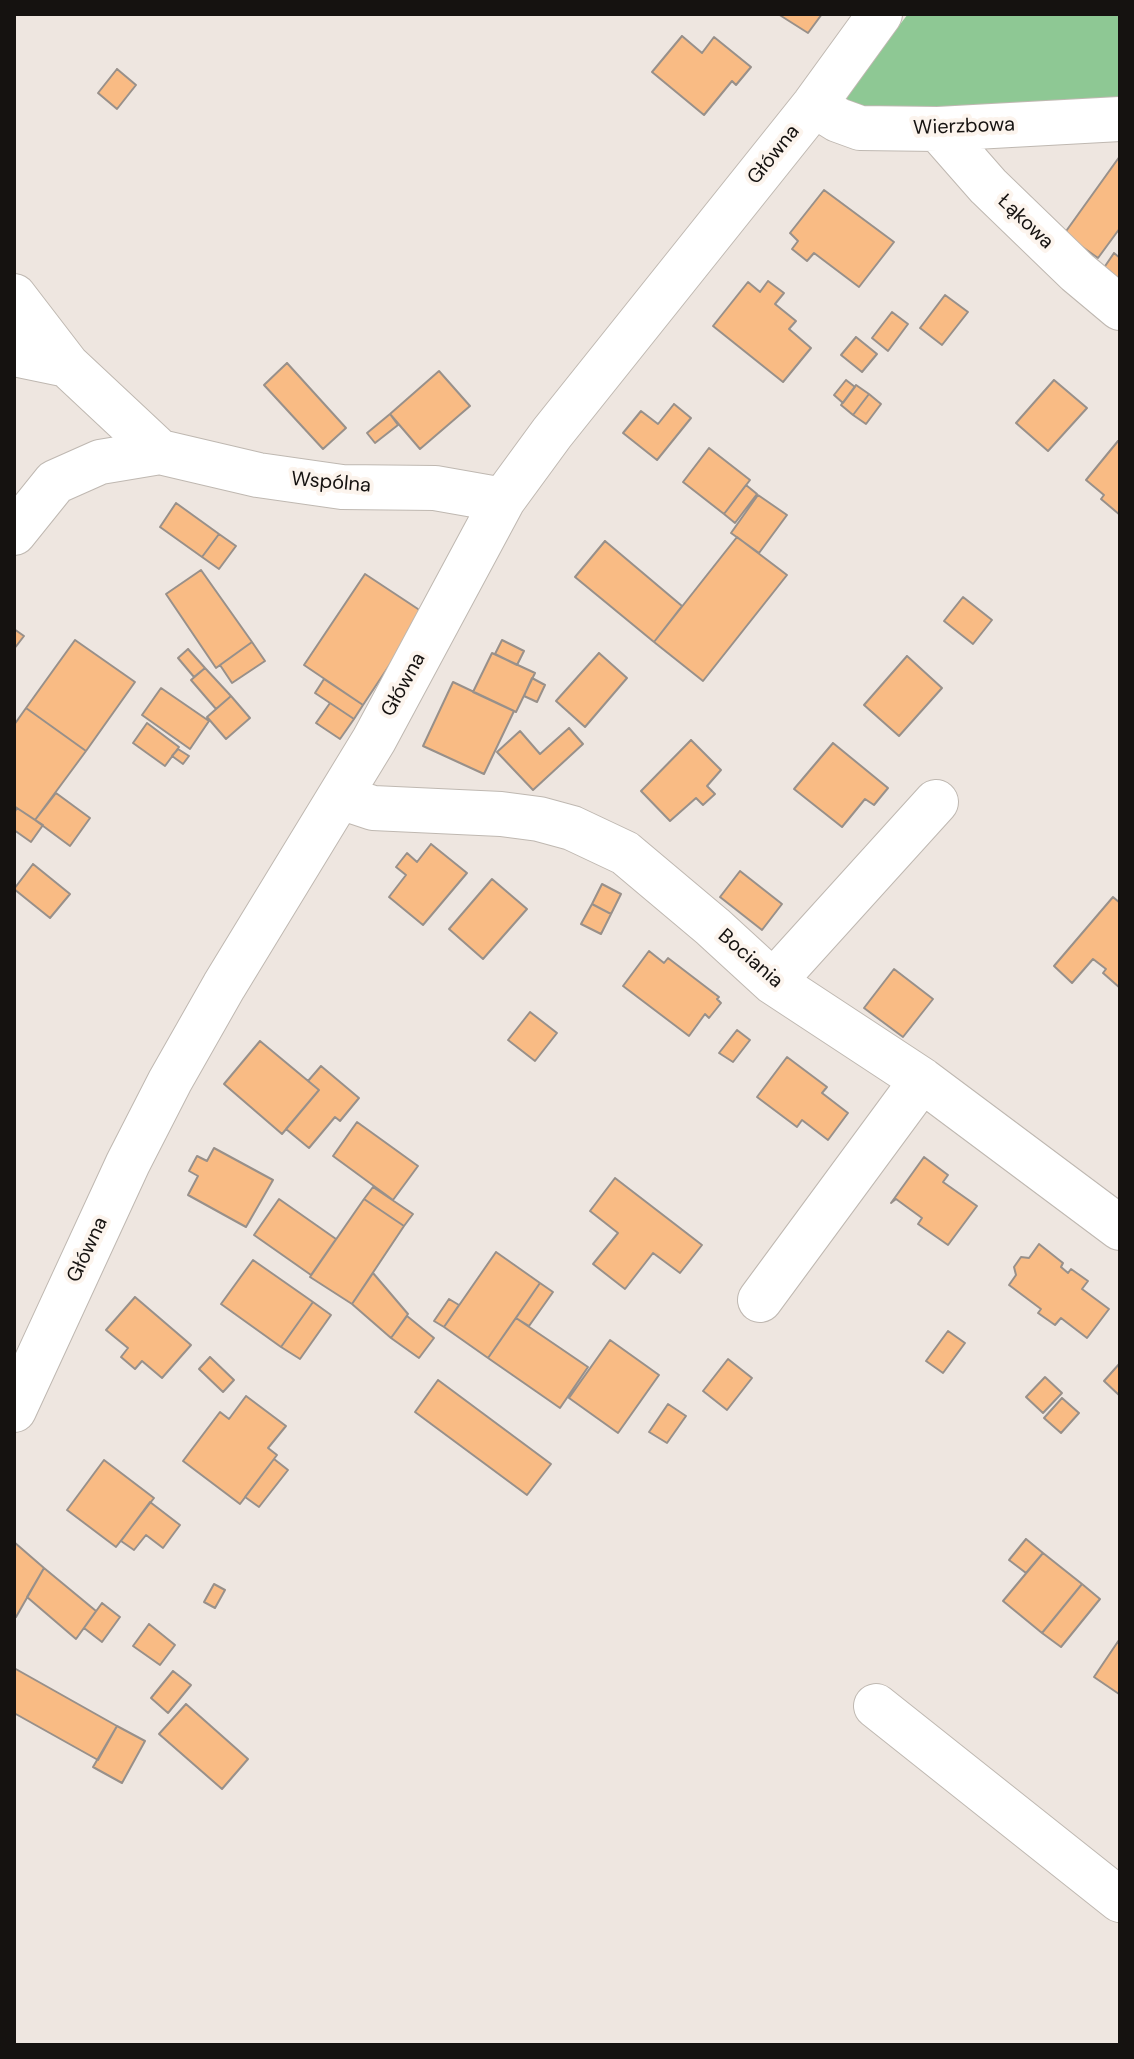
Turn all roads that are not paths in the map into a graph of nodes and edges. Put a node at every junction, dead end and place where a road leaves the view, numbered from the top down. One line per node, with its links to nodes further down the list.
1 (880, 14): 2 (street, Główna)
2 (814, 105): 4 (street, Wierzbowa); 10 (street, Główna)
3 (1120, 119): 4 (street, Wierzbowa)
4 (938, 129): 6 (street, Łąkowa)
5 (14, 296): 8 (street, Wspólna)
6 (1120, 308)
7 (14, 354): 8 (street)
8 (67, 365): 9 (street, Wspólna)
9 (160, 452): 10 (street, Wspólna); 11 (street, Wspólna)
10 (503, 500): 12 (street, Główna)
11 (14, 533)
12 (340, 797): 14 (street, Bociania); 18 (street, Główna)
13 (936, 802): 14 (street)
14 (773, 982): 15 (street, Bociania)
15 (922, 1080): 16 (street, Bociania); 17 (street)
16 (1120, 1228)
17 (760, 1300)
18 (14, 1410)
19 (876, 1706): 20 (street)
20 (1120, 1900)

